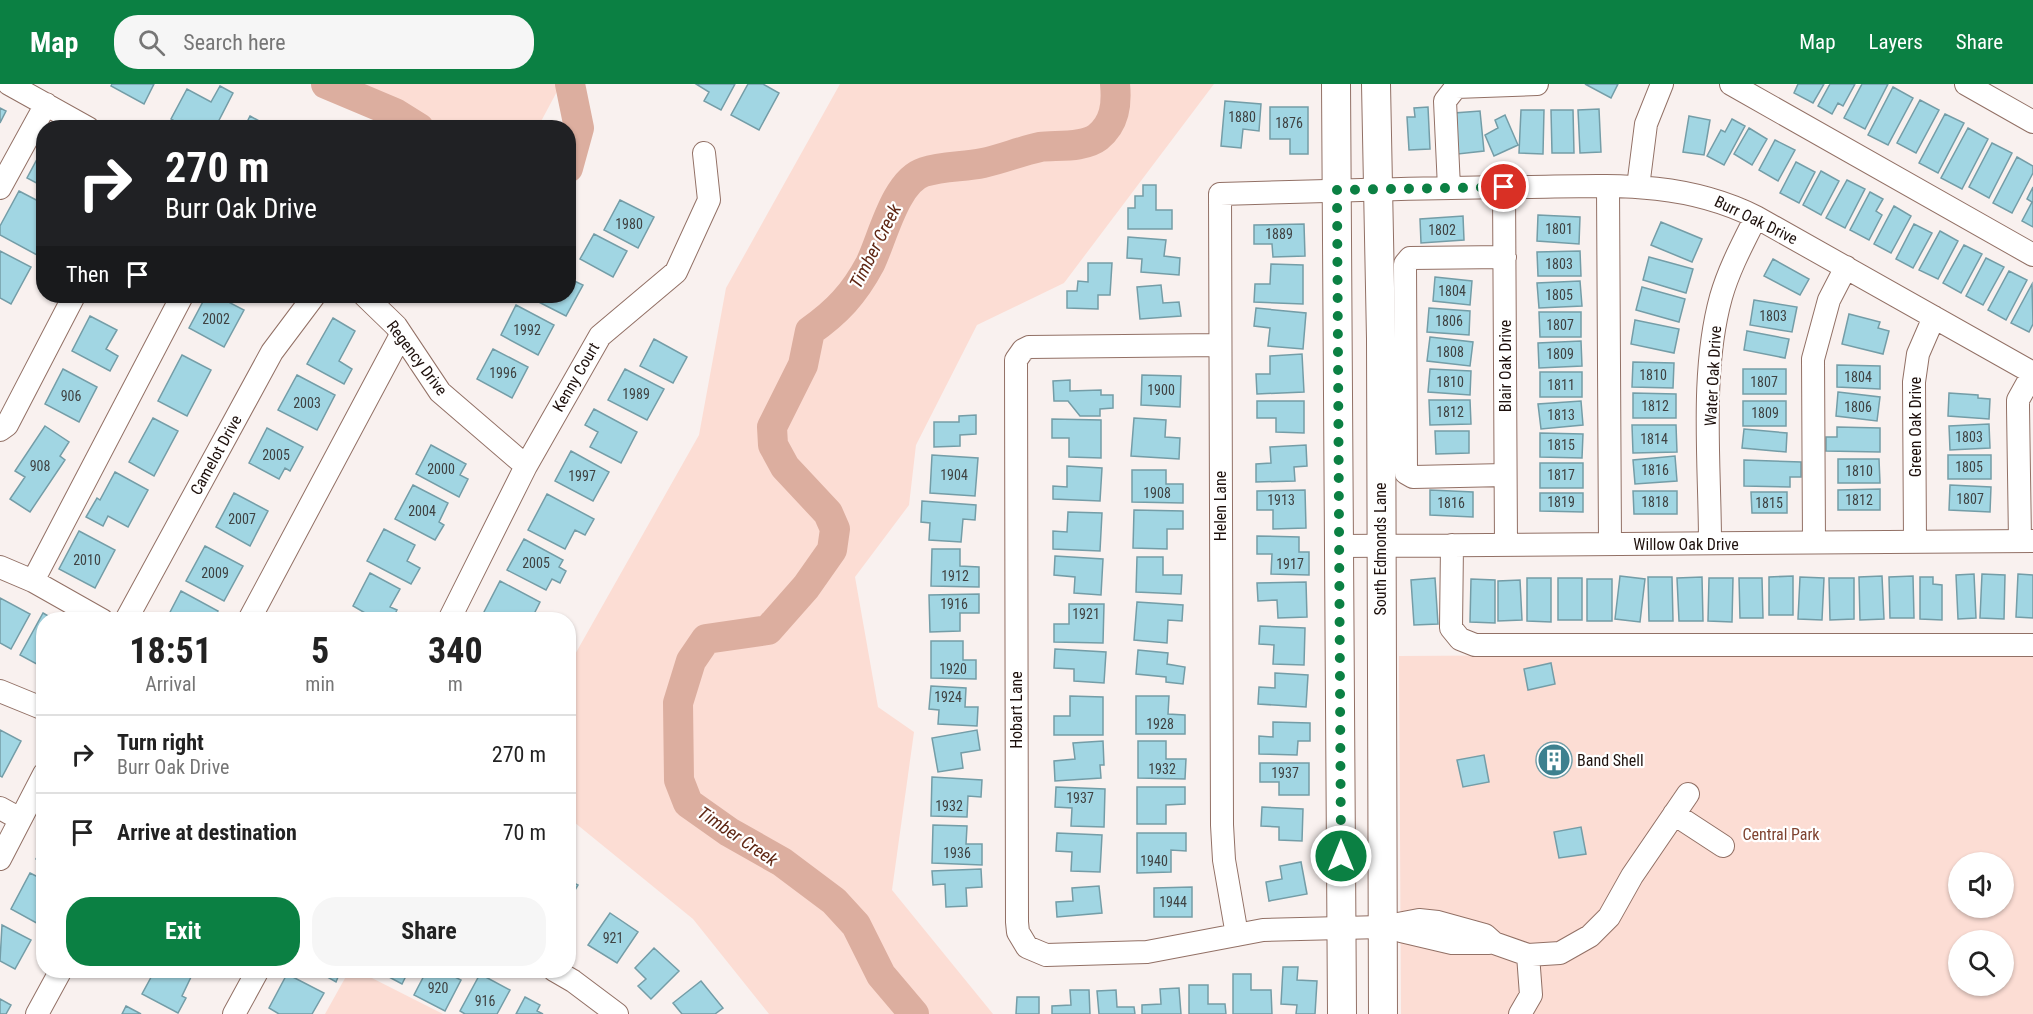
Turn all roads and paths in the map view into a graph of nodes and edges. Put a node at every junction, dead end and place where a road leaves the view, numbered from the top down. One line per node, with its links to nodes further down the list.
1 (9, 84): 8 (street)
2 (1336, 84): 20 (main road)
3 (1376, 84): 18 (main road, South Edmonds Lane)
4 (1537, 84): 19 (street)
5 (1662, 84): 16 (street)
6 (1731, 84): 22 (street)
7 (1966, 84): 12 (street)
8 (46, 104): 9 (street); 10 (street)
9 (37, 120)
10 (74, 120)
11 (36, 122): 17 (street)
12 (2033, 122)
13 (705, 153): 34 (street, Kenny Court)
14 (1504, 187): 15 (street, Burr Oak Drive); 19 (street, Burr Oak Drive); 23 (street, Blair Oak Drive)
15 (1608, 187): 16 (street, Burr Oak Drive); 40 (street)
16 (1638, 187): 21 (street, Burr Oak Drive)
17 (0, 188)
18 (1376, 188): 19 (street, Burr Oak Drive); 20 (street, Burr Oak Drive); 41 (main road, South Edmonds Lane)
19 (1449, 188)
20 (1337, 190): 31 (street, Helen Lane); 44 (main road)
21 (1756, 217): 24 (street, Burr Oak Drive); 39 (street, Water Oak Drive)
22 (2033, 255)
23 (1504, 256): 35 (street, Blair Oak Drive); 35 (street)
24 (1846, 267): 29 (street, Burr Oak Drive); 38 (street)
25 (70, 303): 33 (street)
26 (178, 303): 46 (street)
27 (309, 303): 48 (street, Camelot Drive)
28 (371, 303): 30 (street, Regency Drive)
29 (1934, 317): 32 (street, Burr Oak Drive); 36 (street, Green Oak Drive)
30 (401, 335): 34 (street, Regency Drive); 49 (street)
31 (1219, 345): 63 (street, Helen Lane); 63 (street, Hobart Lane)
32 (2033, 373): 37 (street)
33 (0, 430)
34 (526, 466): 50 (street, Kenny Court)
35 (1505, 476): 43 (street, Blair Oak Drive)
36 (1915, 541): 37 (street, Willow Oak Drive); 38 (street, Willow Oak Drive)
37 (2026, 541)
38 (1814, 542): 39 (street, Willow Oak Drive)
39 (1710, 543): 40 (street, Willow Oak Drive)
40 (1610, 544): 43 (street, Willow Oak Drive)
41 (1379, 545): 42 (street, Willow Oak Drive); 44 (street, Willow Oak Drive); 62 (main road, South Edmonds Lane)
42 (1452, 545): 43 (street, Willow Oak Drive); 51 (street)
43 (1506, 545)
44 (1340, 546): 61 (main road)
45 (0, 567): 46 (street)
46 (33, 581): 47 (street)
47 (88, 612)
48 (130, 612)
49 (253, 612)
50 (453, 612)
51 (2033, 645)
52 (0, 691): 53 (street)
53 (36, 706)
54 (36, 789): 58 (street)
55 (1688, 794): 57 (street)
56 (0, 808): 58 (street)
57 (1674, 814): 59 (street); 64 (street)
58 (20, 819): 60 (street)
59 (1723, 846)
60 (0, 859)
61 (1341, 927): 62 (street); 63 (street, Hobart Lane); 71 (main road)
62 (1382, 927): 64 (street); 72 (main road, South Edmonds Lane)
63 (1237, 935)
64 (1528, 955): 73 (street)
65 (57, 978): 68 (street)
66 (254, 978): 69 (street)
67 (568, 978): 70 (street)
68 (37, 1014)
69 (234, 1014)
70 (617, 1014)
71 (1342, 1014)
72 (1383, 1014)
73 (1520, 1014)

